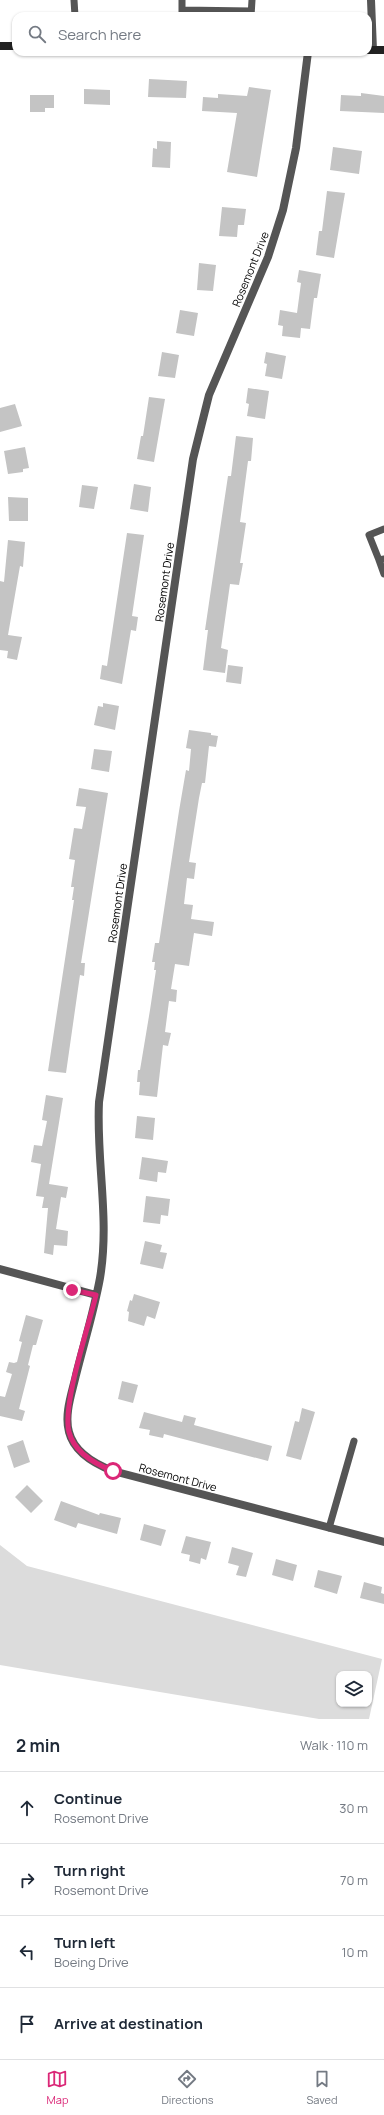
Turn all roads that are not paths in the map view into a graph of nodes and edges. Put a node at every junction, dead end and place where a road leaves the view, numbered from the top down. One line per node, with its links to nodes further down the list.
1 (74, 0): 5 (lane)
2 (182, 0): 6 (lane)
3 (252, 0): 7 (lane)
4 (371, 0): 8 (street)
5 (74, 12)
6 (182, 12)
7 (251, 12)
8 (371, 12)
9 (0, 46): 10 (street)
10 (12, 46)
11 (372, 50): 12 (street)
12 (384, 50)
13 (308, 56): 18 (street, Rosemont Drive)
14 (384, 529): 15 (lane)
15 (382, 559): 16 (lane)
16 (384, 574)
17 (0, 1269): 18 (street)
18 (96, 1295): 20 (street, Rosemont Drive)
19 (354, 1440): 20 (lane)
20 (329, 1528): 21 (street, Rosemont Drive)
21 (384, 1542)

